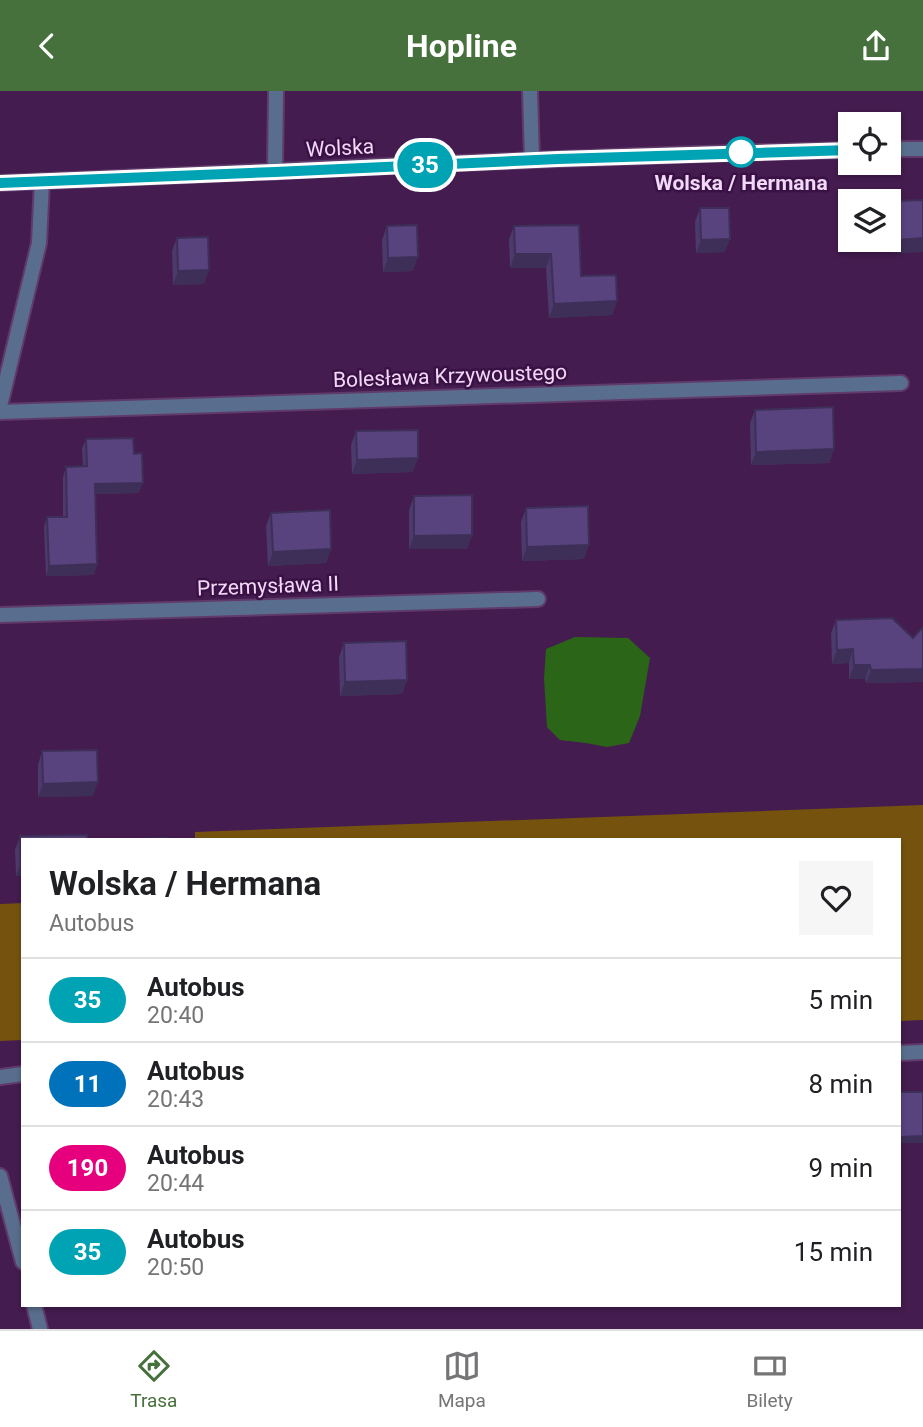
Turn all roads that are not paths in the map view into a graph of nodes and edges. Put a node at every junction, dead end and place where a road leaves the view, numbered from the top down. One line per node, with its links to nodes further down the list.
1 (276, 91): 7 (street)
2 (530, 91): 6 (street)
3 (901, 149): 4 (street)
4 (923, 149)
5 (838, 150): 6 (street, Wolska)
6 (532, 160): 7 (street, Wolska)
7 (275, 172): 8 (street, Wolska)
8 (42, 181): 9 (street, Wolska); 11 (street)
9 (0, 183)
10 (901, 383): 12 (street, Bolesława Krzywoustego)
11 (0, 405)
12 (0, 412)
13 (538, 599): 14 (street, Przemysława II)
14 (0, 615)
15 (901, 1052): 16 (street)
16 (923, 1052)
17 (21, 1075): 18 (street)
18 (0, 1077)
19 (0, 1176): 20 (street)
20 (21, 1255)
21 (34, 1307): 22 (street)
22 (40, 1329)

